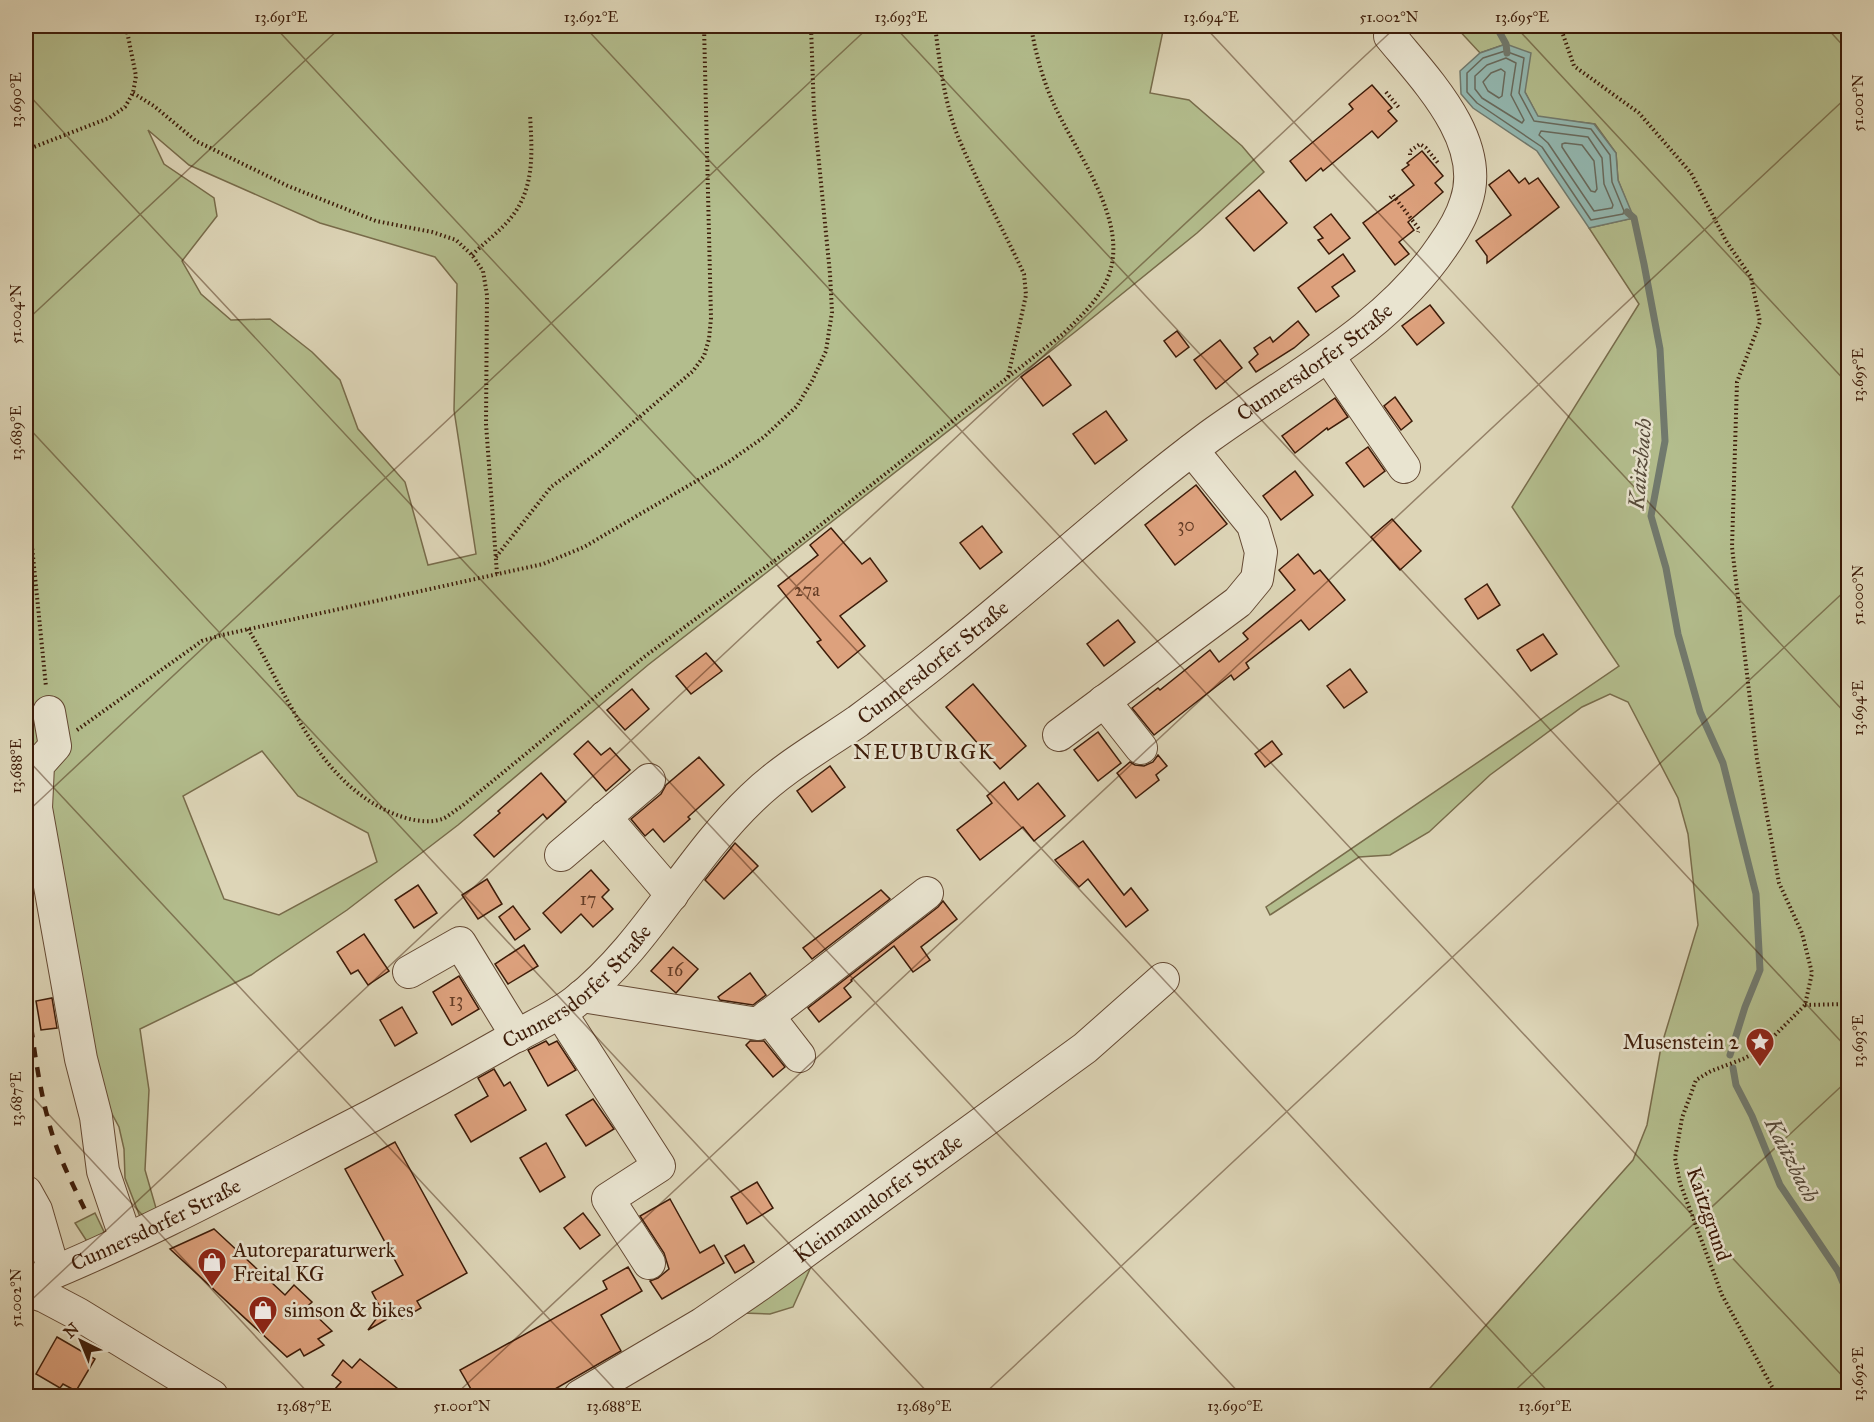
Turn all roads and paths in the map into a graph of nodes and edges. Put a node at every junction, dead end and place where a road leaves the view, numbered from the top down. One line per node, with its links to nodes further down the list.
1 (126, 26): 9 (path)
2 (704, 26): 23 (path)
3 (811, 26): 24 (path)
4 (935, 26): 19 (path)
5 (1031, 26): 19 (path)
6 (1560, 26): 40 (path)
7 (1390, 36): 18 (street, Cunnersdorfer Straße)
8 (1386, 92): 10 (path)
9 (133, 93): 12 (path); 17 (path)
10 (1400, 109)
11 (530, 115): 17 (path)
12 (26, 150)
13 (1410, 155): 14 (path)
14 (1438, 163)
15 (1390, 198): 16 (path)
16 (1417, 238)
17 (472, 255): 23 (path)
18 (1328, 356): 20 (street, Cunnersdorfer Straße); 21 (street)
19 (1008, 377): 25 (path)
20 (1191, 450): 26 (street); 35 (street, Cunnersdorfer Straße)
21 (1404, 466)
22 (26, 486): 27 (path)
23 (496, 557): 24 (path)
24 (498, 574): 25 (path)
25 (248, 629): 29 (path)
26 (1104, 701): 28 (street); 30 (street)
27 (49, 712): 29 (street)
28 (1059, 735)
29 (55, 746): 45 (street)
30 (1141, 748)
31 (649, 780): 32 (street)
32 (605, 817): 33 (street); 35 (street)
33 (561, 855)
34 (927, 893): 41 (street)
35 (672, 895): 38 (street, Cunnersdorfer Straße)
36 (409, 972): 42 (street)
37 (1163, 979): 50 (street, Kleinnaundorfer Straße)
38 (571, 1004): 41 (street); 42 (street, Cunnersdorfer Straße); 46 (street)
39 (1848, 1004): 40 (path)
40 (1805, 1005): 51 (path, Kaitzgrund)
41 (768, 1016): 43 (street)
42 (517, 1036): 45 (street, Cunnersdorfer Straße)
43 (799, 1056)
44 (26, 1192): 47 (street)
45 (126, 1239): 47 (street, Cunnersdorfer Straße)
46 (649, 1263)
47 (54, 1272): 48 (street, Cunnersdorfer Straße)
48 (26, 1288): 49 (street)
49 (212, 1396)
50 (580, 1396)
51 (1777, 1396)

